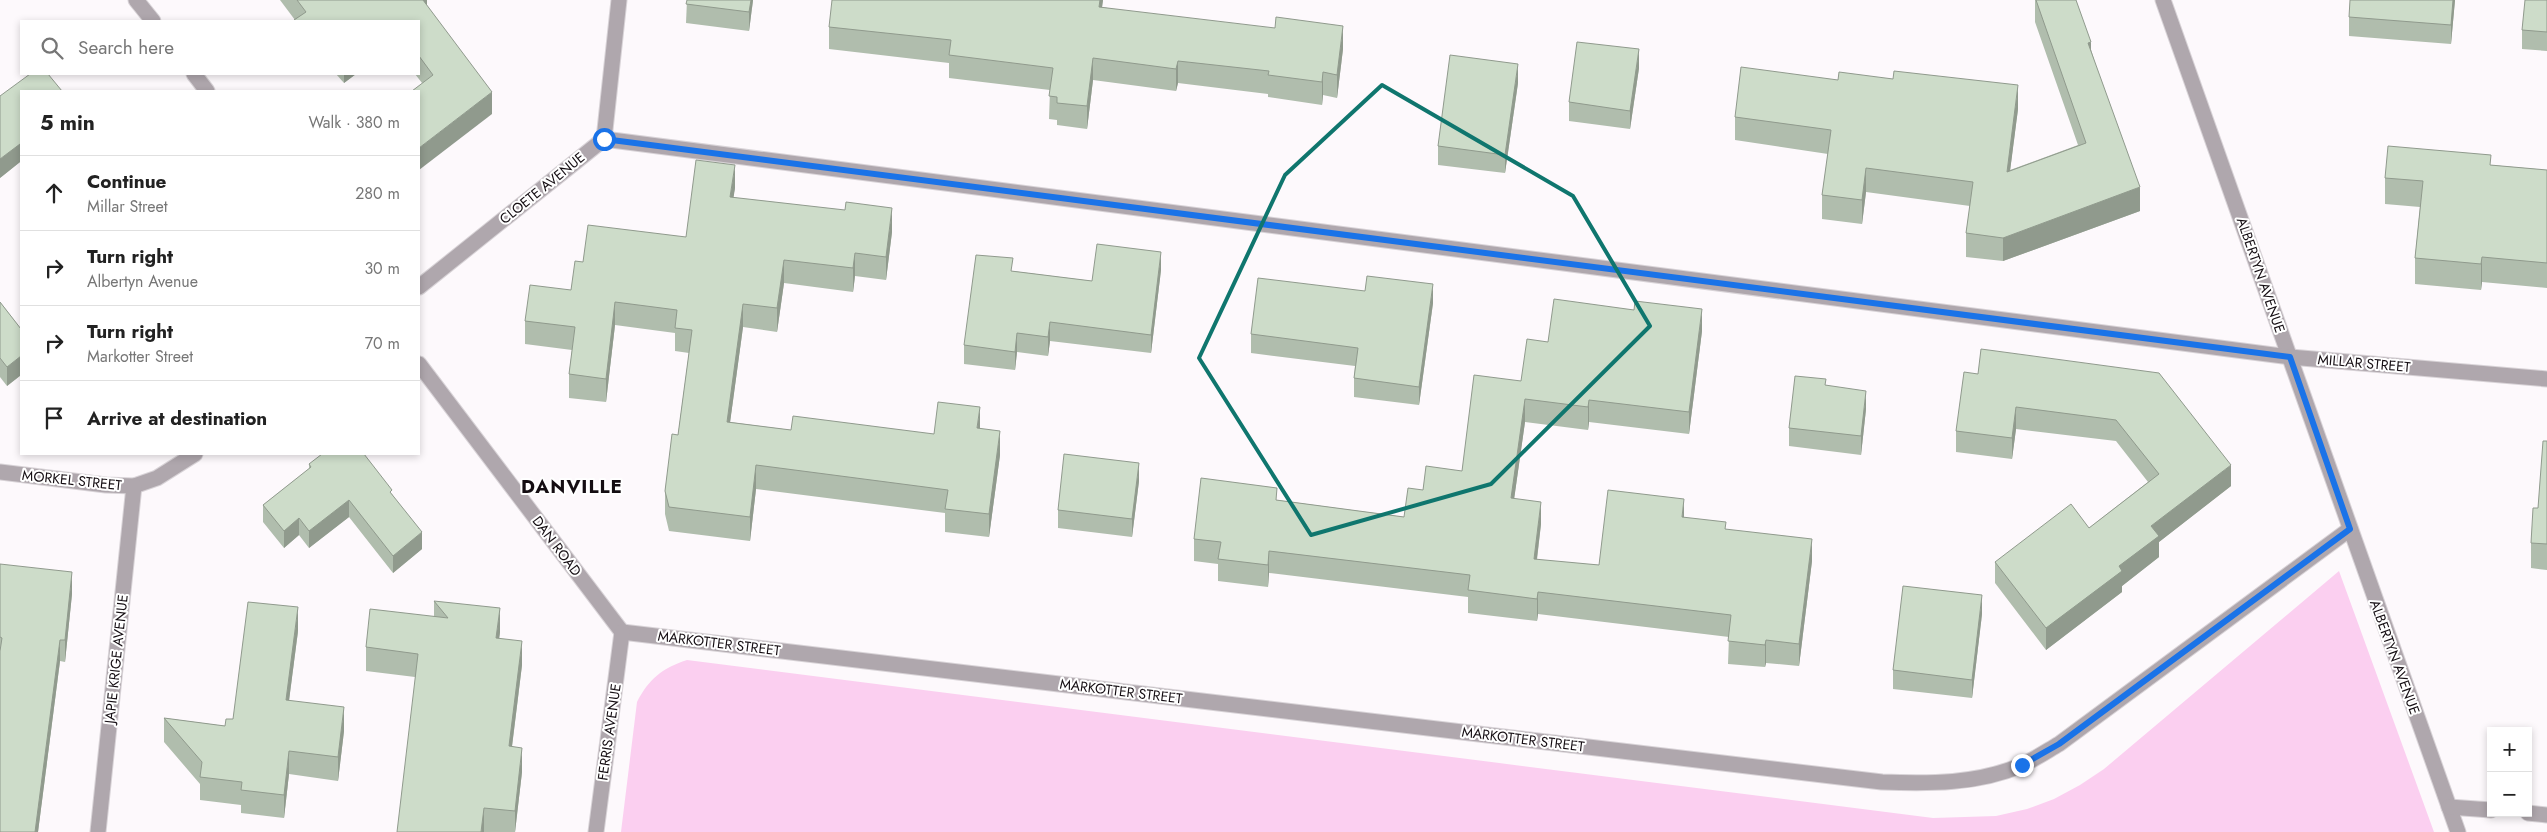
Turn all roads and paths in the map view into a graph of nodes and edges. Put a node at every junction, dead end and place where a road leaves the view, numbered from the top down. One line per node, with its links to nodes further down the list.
1 (136, 0): 4 (street)
2 (619, 0): 7 (street)
3 (2163, 0): 9 (street, ALBERTYN AVENUE)
4 (152, 20)
5 (195, 75): 6 (street)
6 (206, 90)
7 (604, 139): 8 (street, CLOETE AVENUE); 9 (street, MILLAR STREET)
8 (420, 287)
9 (2290, 357): 11 (street, MILLAR STREET); 15 (street, ALBERTYN AVENUE)
10 (420, 365): 16 (street, DAN ROAD)
11 (2547, 379)
12 (193, 455): 14 (street, MORKEL STREET)
13 (0, 472): 14 (street, MORKEL STREET)
14 (134, 486): 21 (street, JAPIE KRIGE AVENUE)
15 (2350, 529): 16 (street, MARKOTTER STREET); 17 (street, ALBERTYN AVENUE)
16 (622, 632): 22 (street, FERRIS AVENUE)
17 (2449, 807): 18 (street); 23 (street, ALBERTYN AVENUE)
18 (2487, 810)
19 (2532, 813): 20 (street)
20 (2547, 815)
21 (98, 832)
22 (596, 832)
23 (2458, 832)

